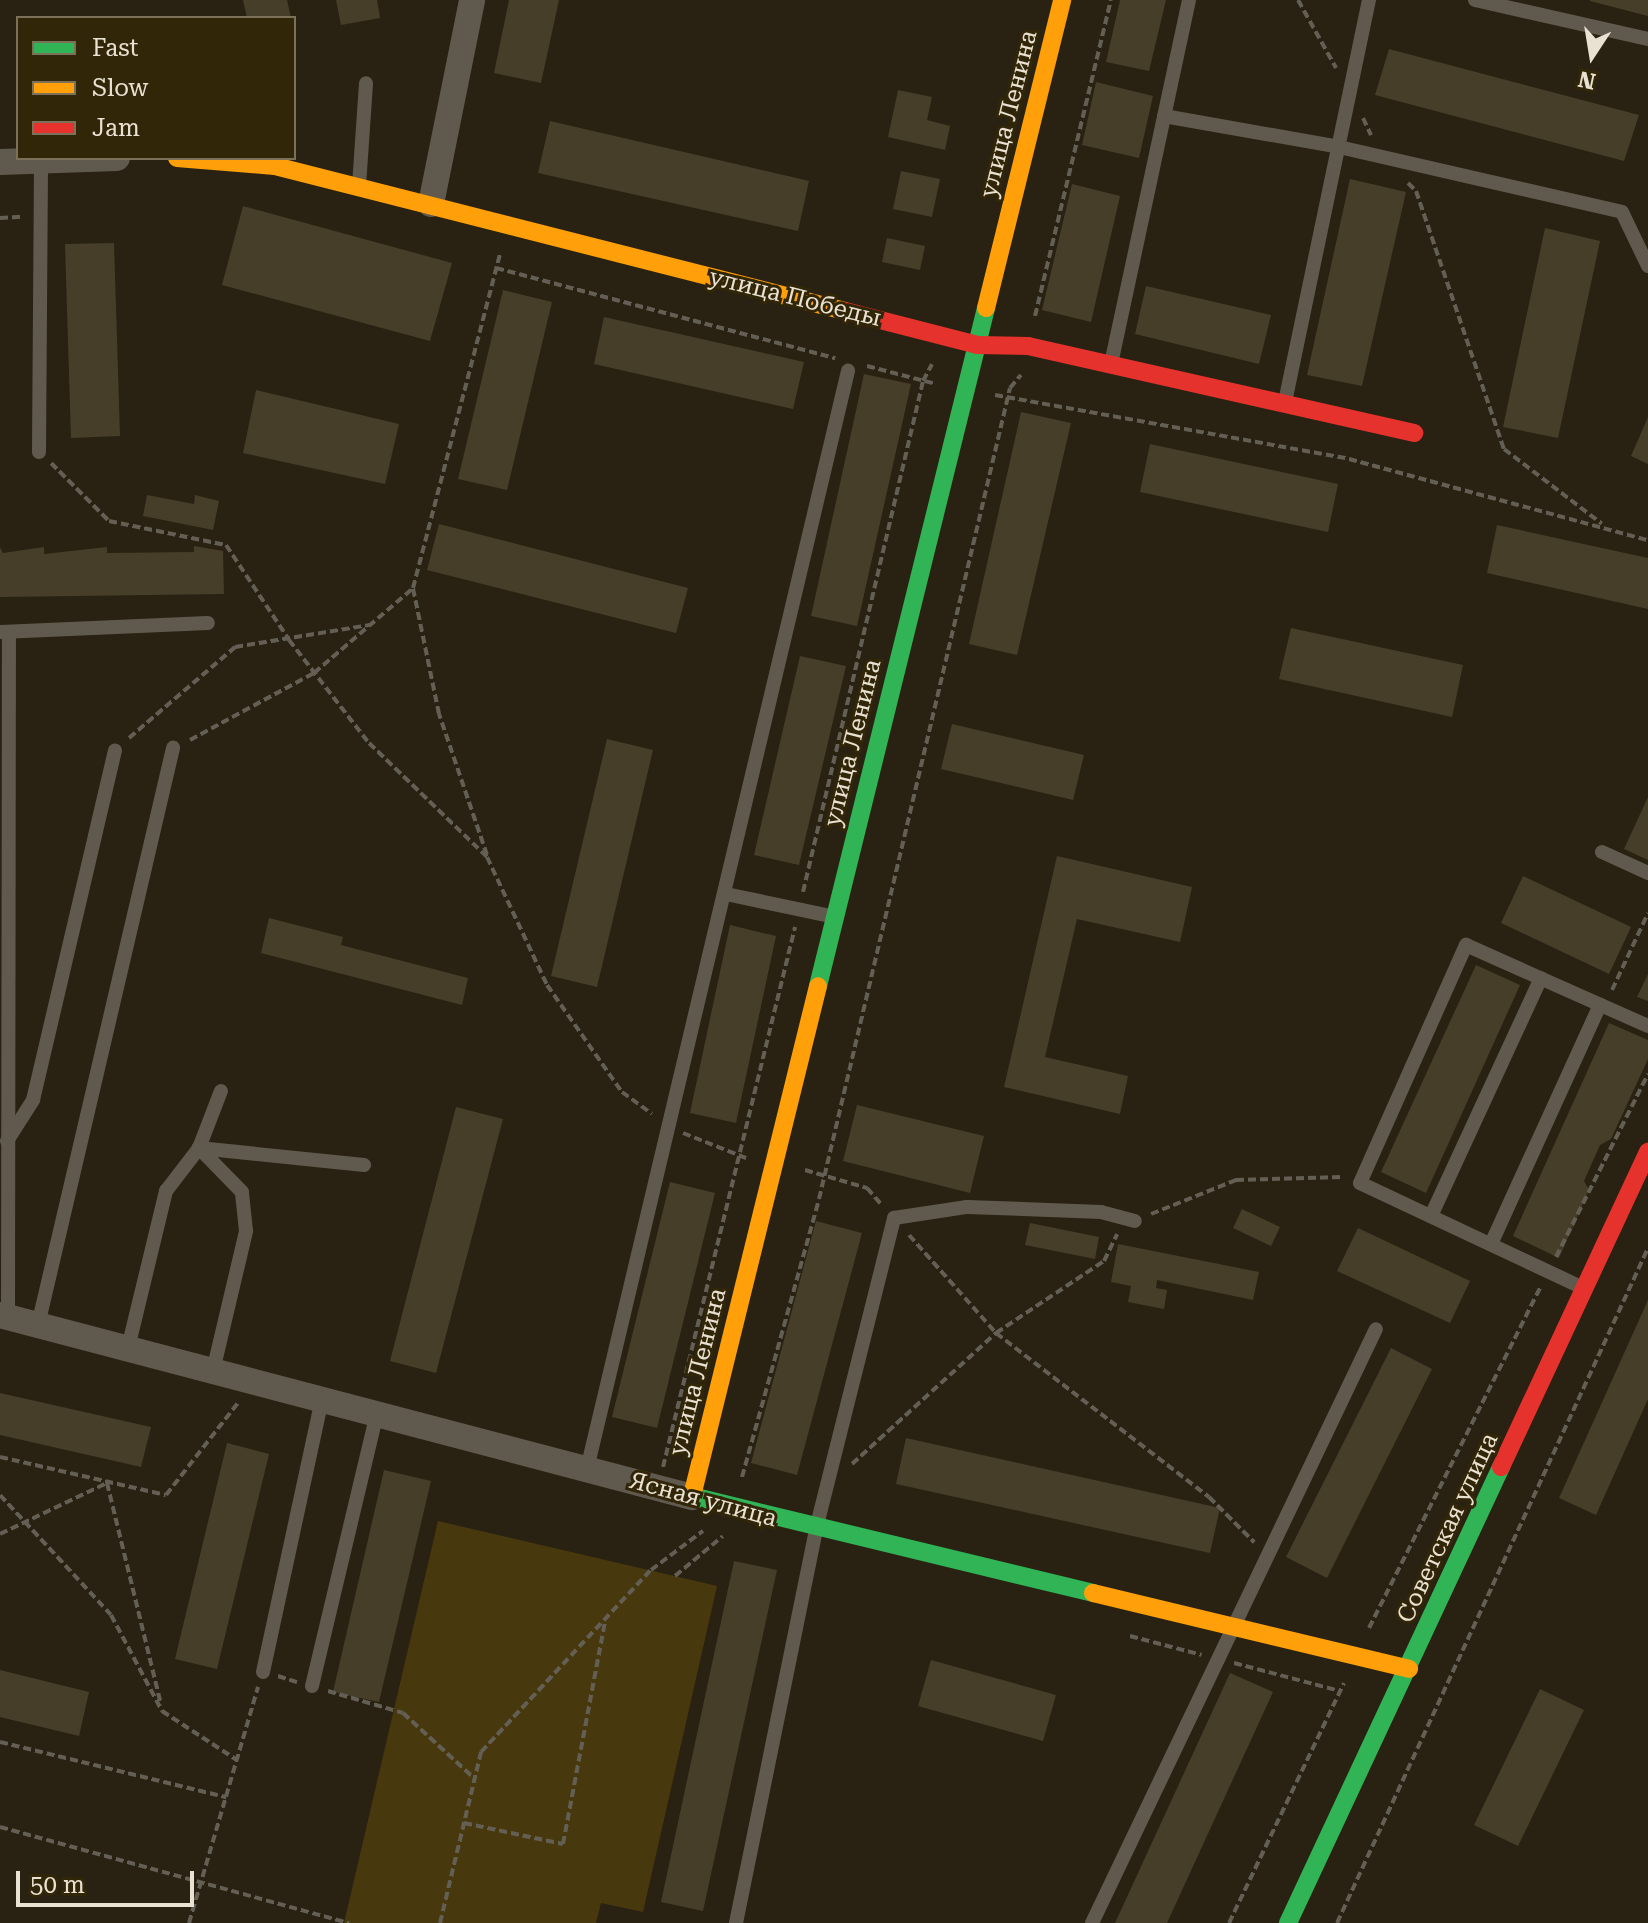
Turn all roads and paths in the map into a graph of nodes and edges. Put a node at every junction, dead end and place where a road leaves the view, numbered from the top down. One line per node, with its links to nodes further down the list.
1 (472, 0): 19 (street)
2 (1062, 0): 24 (street, улица Ленина)
3 (1111, 0): 25 (path)
4 (1189, 0): 11 (lane)
5 (1298, 0): 10 (path)
6 (1369, 0): 10 (lane)
7 (1475, 0): 8 (lane)
8 (1648, 39)
9 (366, 83): 18 (lane)
10 (1350, 93): 12 (lane); 13 (path)
11 (1164, 116): 12 (lane); 26 (lane)
12 (1339, 147): 13 (lane); 31 (lane)
13 (1382, 157): 21 (lane); 34 (path)
14 (66, 160): 16 (street)
15 (202, 160): 18 (street, улица Победы)
16 (41, 161): 17 (street); 33 (lane)
17 (0, 162)
18 (359, 186): 19 (street, улица Победы)
19 (431, 204): 20 (street, улица Победы)
20 (508, 224): 22 (path); 23 (street, улица Победы)
21 (1648, 266)
22 (496, 268): 27 (path); 36 (path)
23 (947, 337): 24 (street, улица Победы); 28 (path)
24 (977, 345): 25 (street, улица Победы); 29 (street, улица Ленина)
25 (1028, 346): 26 (street, улица Победы); 30 (path)
26 (1111, 364): 31 (street, улица Победы)
27 (852, 366): 28 (path); 47 (lane)
28 (923, 381): 29 (path); 48 (path)
29 (966, 389): 30 (path); 50 (street, улица Ленина)
30 (1008, 397): 34 (path); 63 (path)
31 (1285, 402): 32 (street, улица Победы)
32 (1414, 433)
33 (39, 452): 40 (path)
34 (1604, 525): 35 (path)
35 (1648, 540)
36 (413, 588): 38 (path); 45 (path)
37 (208, 623): 39 (lane)
38 (370, 625): 40 (path); 41 (path)
39 (4, 632): 57 (lane)
40 (289, 640): 41 (path); 43 (path)
41 (314, 673): 42 (path); 45 (path)
42 (173, 748): 73 (lane)
43 (115, 750): 57 (lane)
44 (1602, 852): 46 (lane)
45 (487, 857): 56 (path)
46 (1648, 873)
47 (726, 894): 48 (lane); 56 (lane)
48 (799, 909): 50 (lane); 60 (path)
49 (1648, 913): 52 (path)
50 (835, 917): 61 (street, улица Ленина)
51 (1541, 978): 52 (lane); 64 (lane); 65 (lane)
52 (1602, 1006): 53 (lane); 68 (lane)
53 (1648, 1026)
54 (1648, 1074): 70 (path)
55 (221, 1091): 58 (lane)
56 (672, 1128): 60 (path); 82 (lane)
57 (7, 1141): 72 (lane)
58 (199, 1148): 62 (lane); 76 (lane); 77 (lane)
59 (1648, 1152): 71 (street, Советская улица)
60 (739, 1157): 61 (path); 85 (path)
61 (774, 1164): 63 (path); 87 (street, улица Ленина)
62 (364, 1165)
63 (825, 1174): 66 (path); 88 (path)
64 (1360, 1183): 65 (lane); 67 (path)
65 (1431, 1216): 68 (lane)
66 (894, 1218): 67 (lane); 75 (path); 84 (lane)
67 (1135, 1221): 75 (path)
68 (1491, 1244): 70 (lane)
69 (1648, 1248): 117 (path)
70 (1549, 1272): 71 (lane); 98 (path)
71 (1585, 1289): 99 (street, Советская улица)
72 (4, 1316): 73 (street, Ясная улица)
73 (38, 1325): 76 (street, Ясная улица)
74 (1376, 1329): 94 (lane)
75 (996, 1333): 84 (path); 94 (path)
76 (128, 1348): 77 (street, Ясная улица)
77 (213, 1371): 78 (street, Ясная улица)
78 (322, 1399): 80 (street, Ясная улица); 100 (lane)
79 (238, 1403): 83 (path)
80 (377, 1414): 82 (street, Ясная улица); 101 (lane)
81 (0, 1457): 83 (path)
82 (587, 1469): 85 (street, Ясная улица)
83 (107, 1483): 89 (path); 102 (path)
84 (826, 1487): 91 (lane)
85 (658, 1488): 87 (street, Ясная улица)
86 (0, 1495): 89 (path)
87 (692, 1497): 88 (street, Ясная улица)
88 (734, 1507): 91 (street, Ясная улица)
89 (25, 1522): 93 (path); 102 (path)
90 (709, 1526): 96 (path)
91 (816, 1529): 97 (street, Ясная улица); 113 (lane)
92 (728, 1532): 95 (path)
93 (0, 1534)
94 (1264, 1552): 97 (lane)
95 (675, 1576)
96 (605, 1619): 105 (path); 107 (path)
97 (1231, 1625): 98 (street, Ясная улица); 114 (lane)
98 (1357, 1652): 99 (street, Ясная улица); 115 (path)
99 (1409, 1669): 116 (street, Советская улица)
100 (263, 1672): 101 (path); 104 (path)
101 (312, 1686): 105 (path)
102 (162, 1711): 104 (path)
103 (0, 1742): 106 (path)
104 (237, 1760): 106 (path)
105 (475, 1779): 107 (path)
106 (226, 1797): 109 (path)
107 (464, 1823): 112 (path)
108 (0, 1827): 109 (path)
109 (202, 1878): 110 (path); 111 (path)
110 (189, 1923)
111 (349, 1923)
112 (440, 1923)
113 (736, 1923)
114 (1092, 1923)
115 (1229, 1923)
116 (1288, 1923)
117 (1337, 1923)

